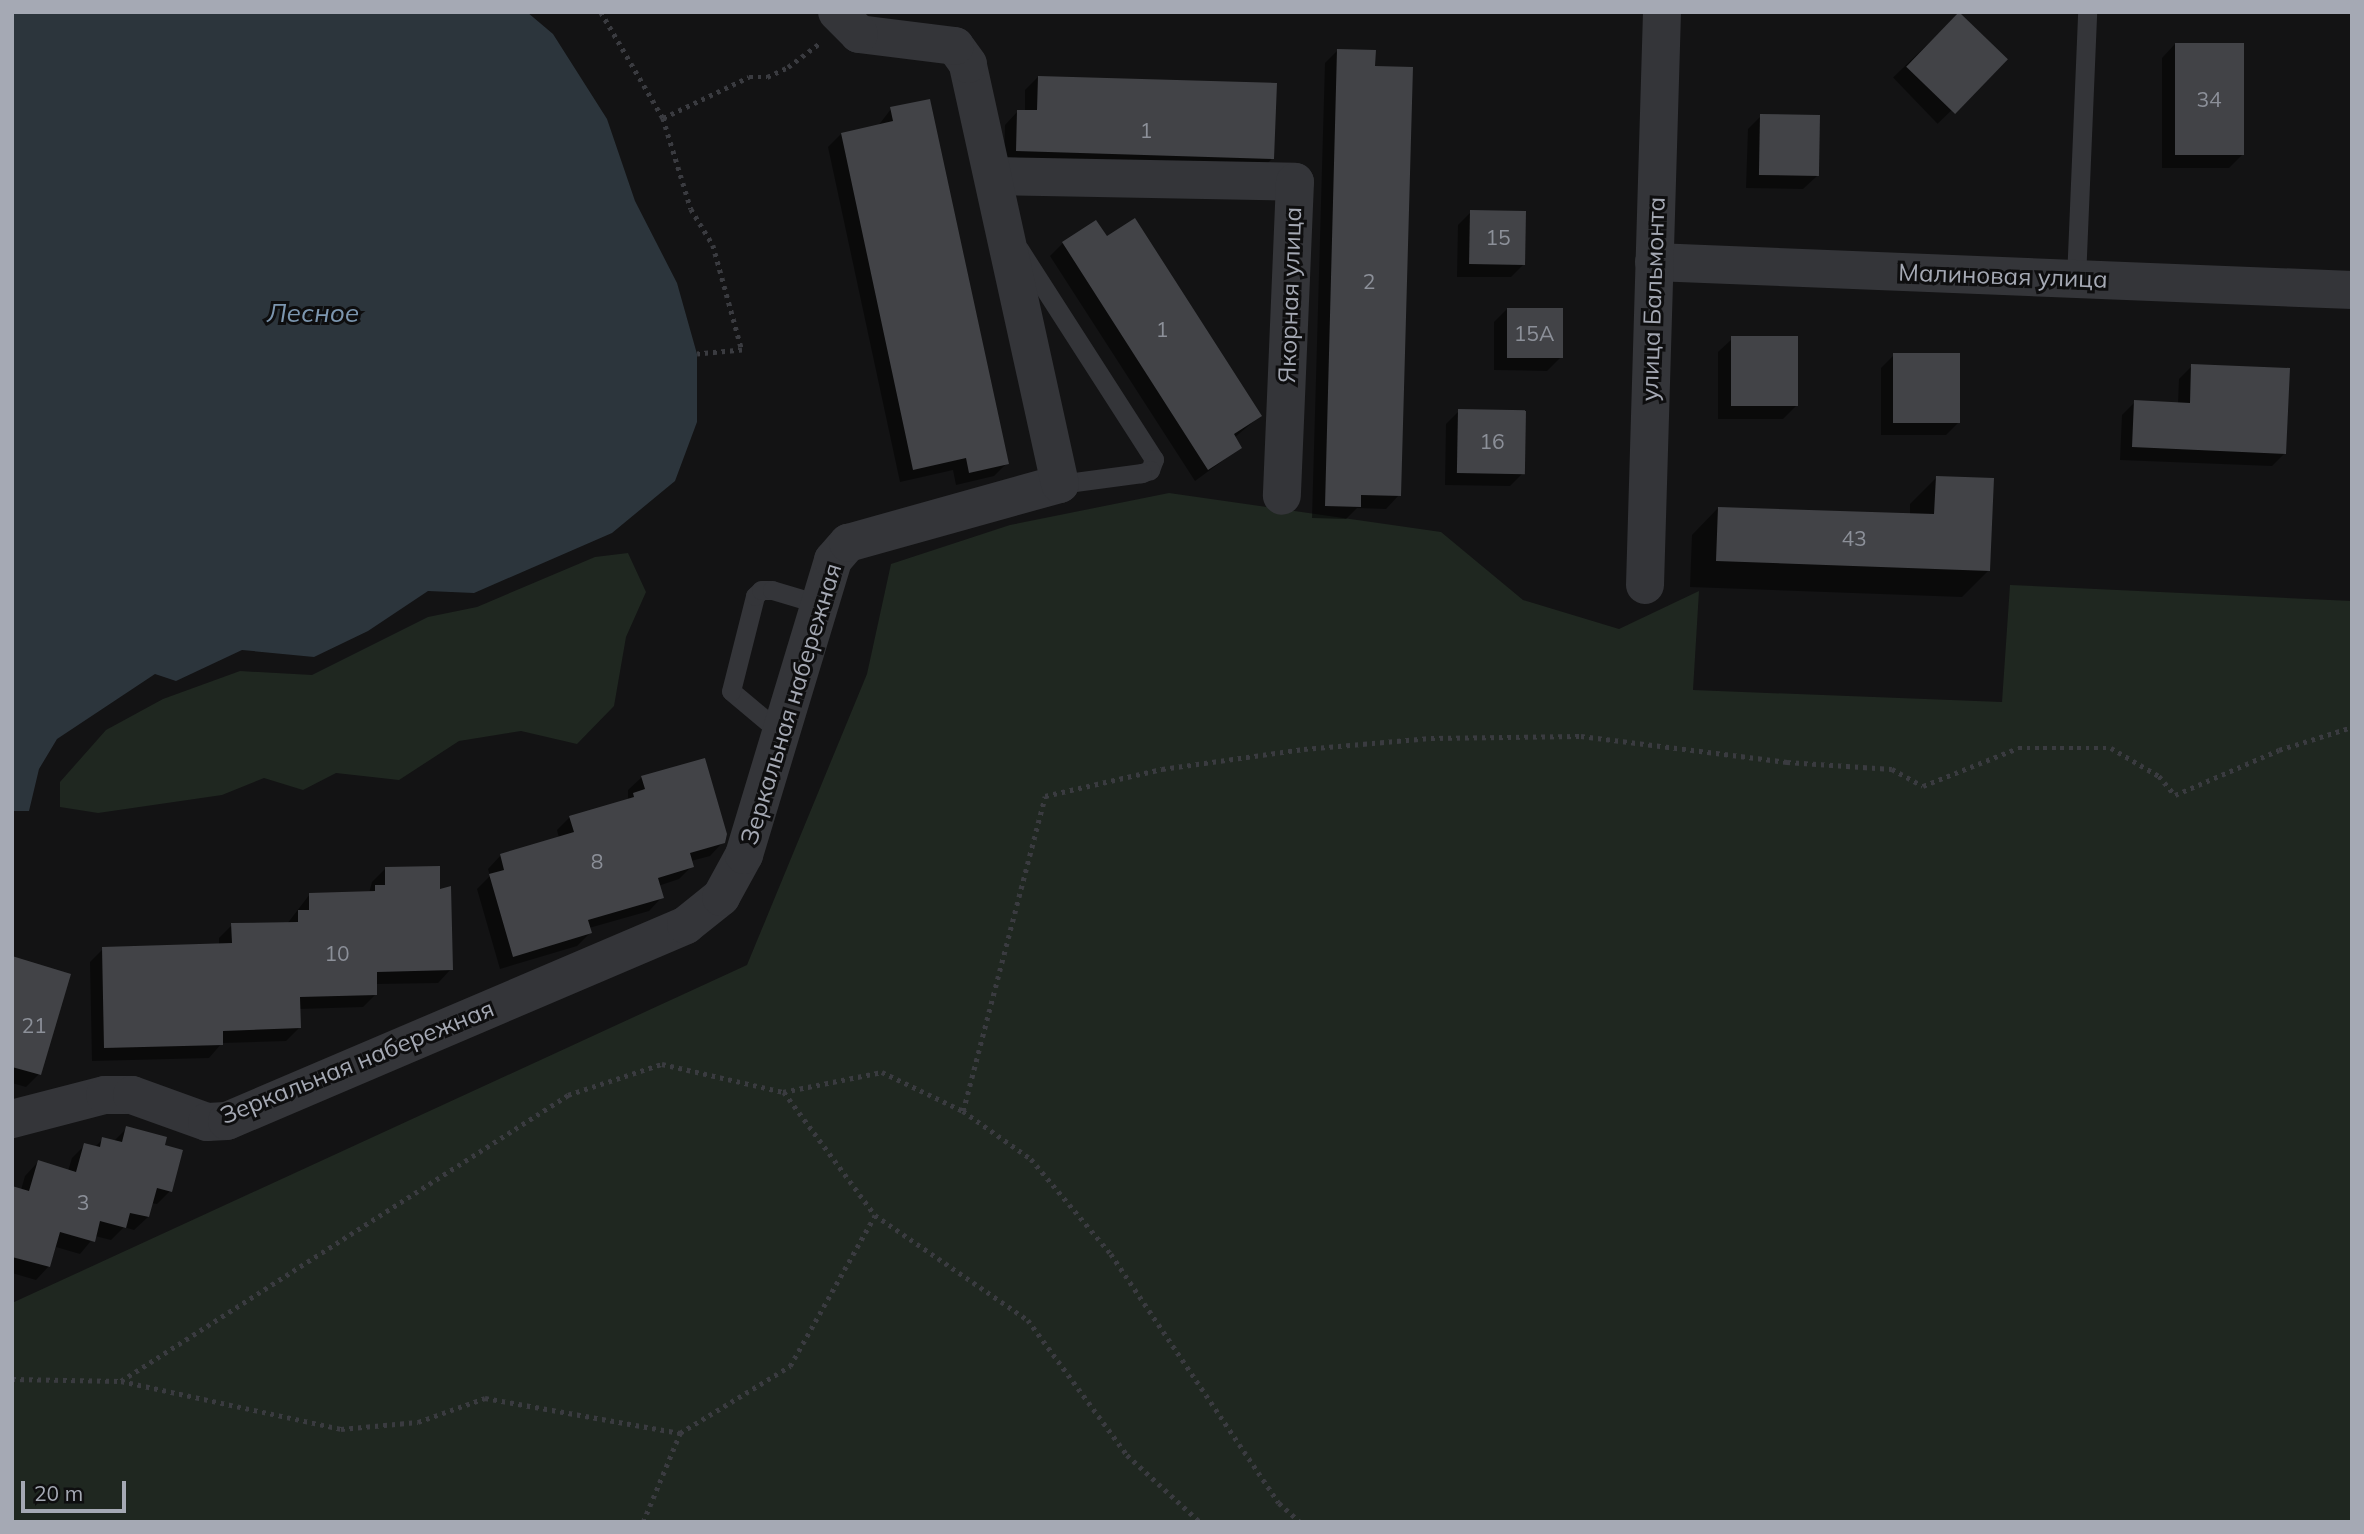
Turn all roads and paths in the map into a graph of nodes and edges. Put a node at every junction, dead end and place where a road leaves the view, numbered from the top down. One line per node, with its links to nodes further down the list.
1 (601, 12): 5 (path)
2 (1662, 12): 8 (street, улица Бальмонта)
3 (2087, 12): 9 (lane)
4 (841, 18): 5 (path); 6 (street)
5 (663, 118): 11 (path)
6 (996, 176): 7 (street); 13 (street, Якорная улица)
7 (1008, 233): 12 (street); 12 (lane)
8 (1654, 262): 9 (street, Малиновая улица); 14 (street, улица Бальмонта)
9 (2076, 279): 10 (street, Малиновая улица)
10 (2352, 290)
11 (697, 354)
12 (1060, 484): 15 (street, Зеркальная набережная)
13 (1282, 496)
14 (1644, 585)
15 (820, 604): 17 (street, Зеркальная набережная); 17 (lane)
16 (2352, 727): 19 (path)
17 (781, 733): 20 (street, Зеркальная набережная)
18 (783, 1092): 19 (path); 21 (path); 23 (path)
19 (962, 1111): 27 (path)
20 (12, 1119)
21 (875, 1215): 24 (path); 26 (path)
22 (12, 1379): 23 (path)
23 (121, 1381): 24 (path)
24 (680, 1433): 25 (path)
25 (643, 1522)
26 (1200, 1522)
27 (1300, 1522)

